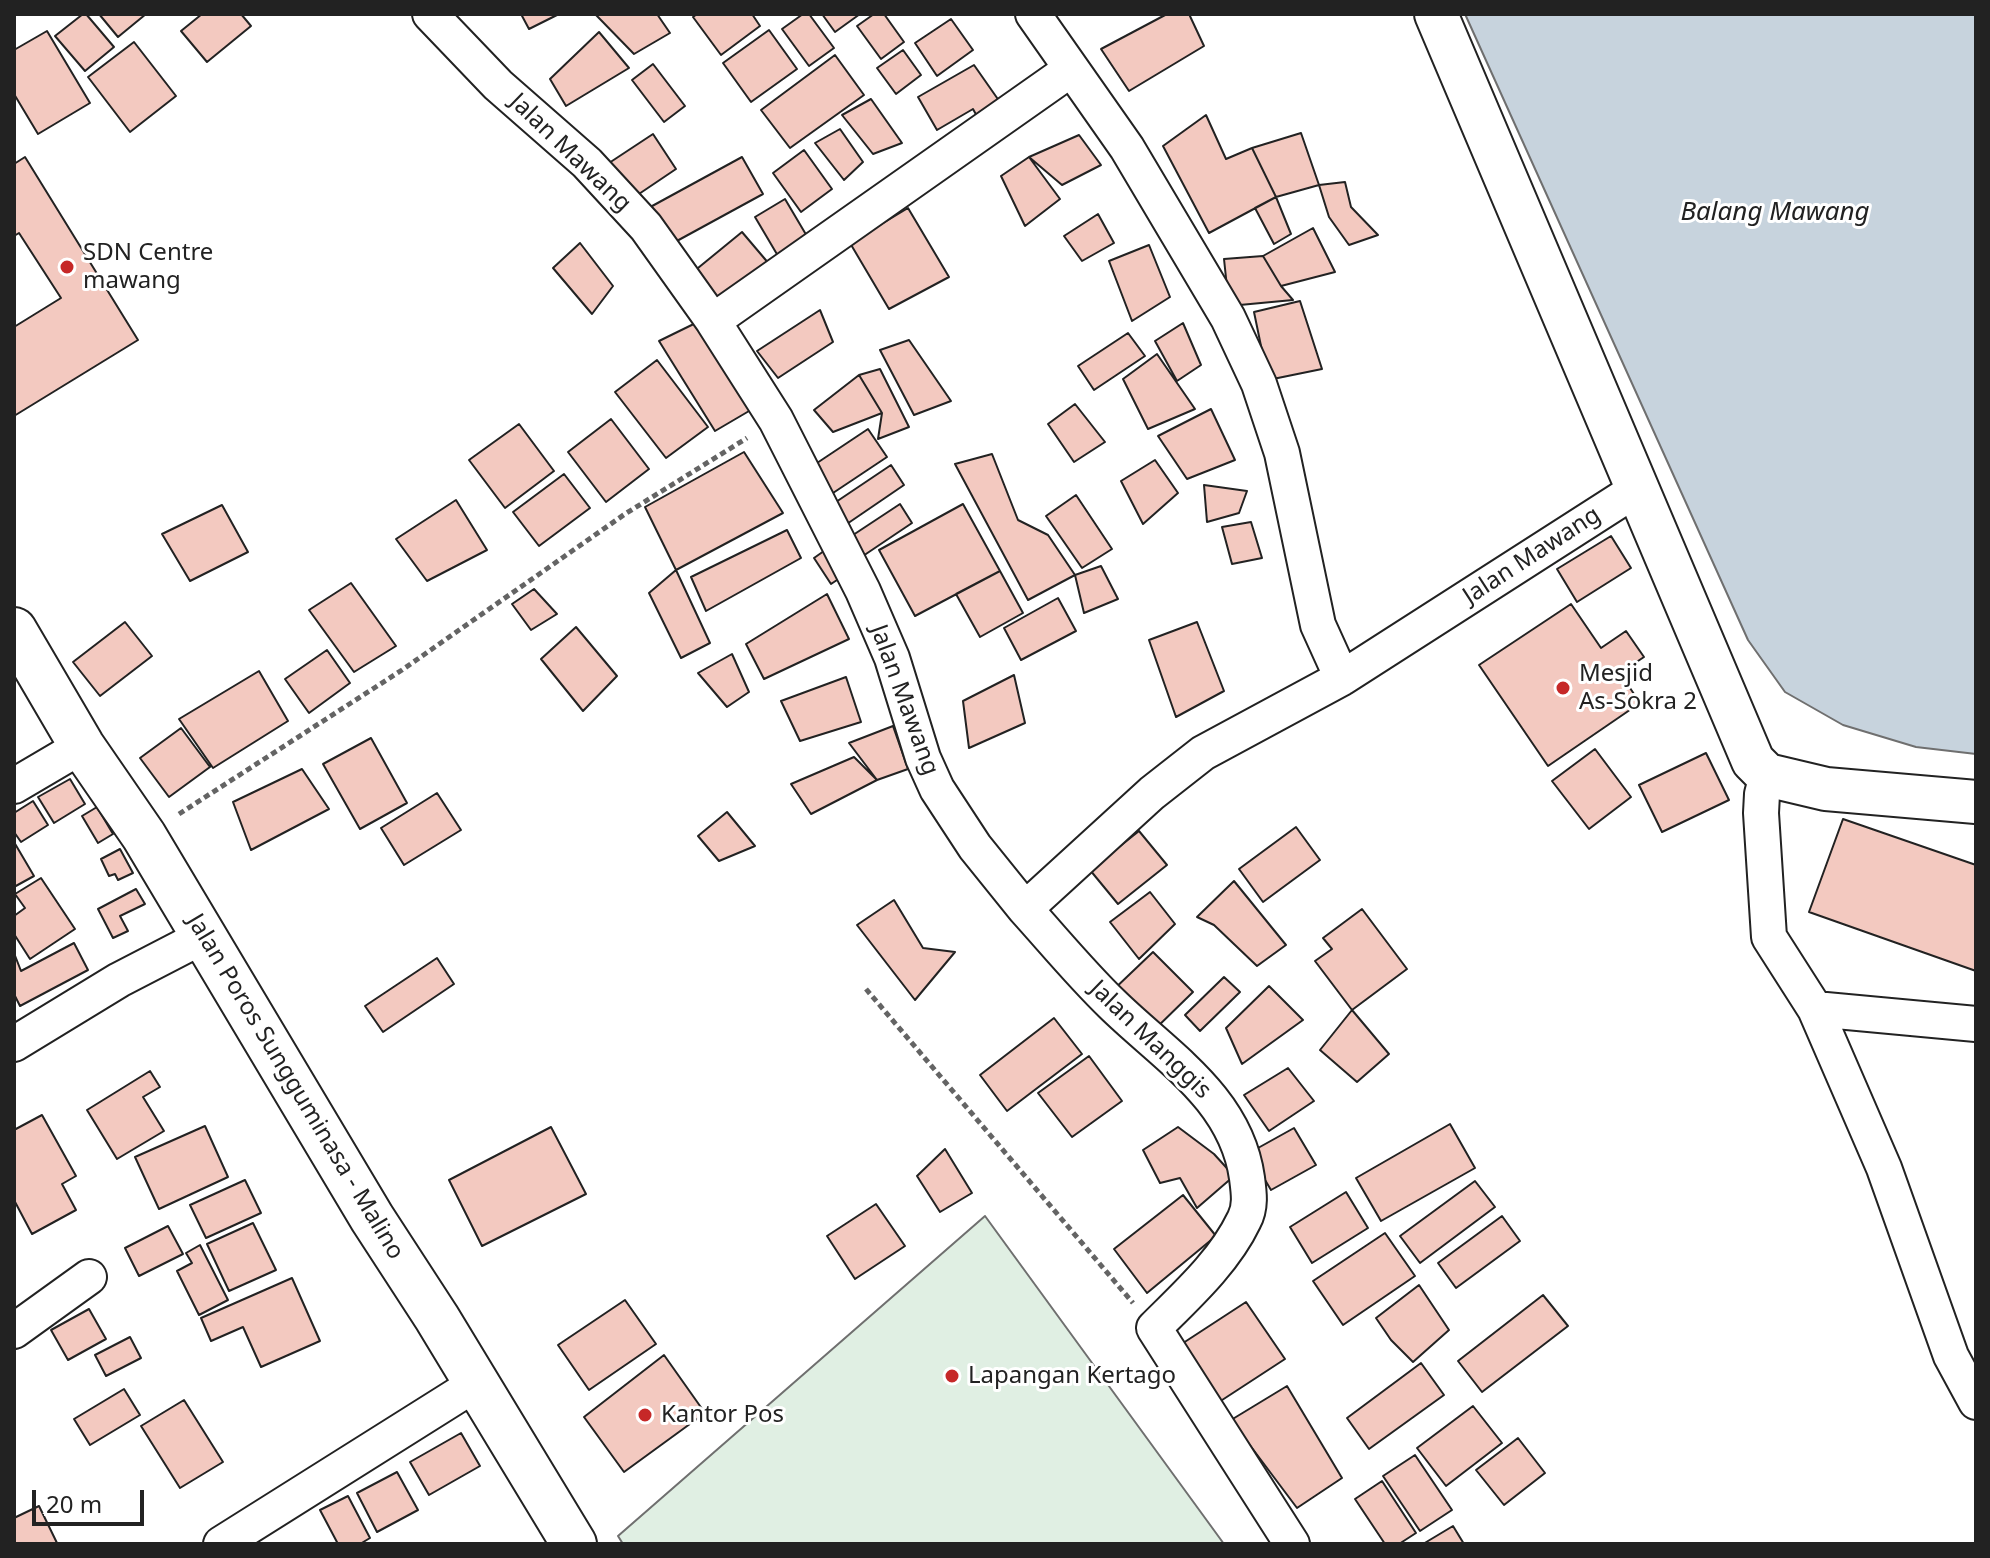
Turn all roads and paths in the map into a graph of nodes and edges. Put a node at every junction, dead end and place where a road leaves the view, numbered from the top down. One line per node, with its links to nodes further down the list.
1 (430, 14): 5 (street, Jalan Mawang)
2 (1033, 14): 4 (street)
3 (1436, 14): 7 (street)
4 (1070, 70): 5 (street); 9 (street)
5 (713, 321): 6 (street, Jalan Mawang)
6 (776, 420): 14 (path); 15 (street, Jalan Mawang)
7 (1637, 489): 9 (street, Jalan Mawang); 11 (street)
8 (14, 630): 10 (main road, Jalan Poros Sungguminasa - Malino)
9 (1342, 678): 15 (street, Jalan Mawang)
10 (82, 746): 12 (street); 14 (main road, Jalan Poros Sungguminasa - Malino)
11 (1767, 775): 13 (street); 18 (street)
12 (14, 786)
13 (1976, 802)
14 (144, 836): 16 (main road, Jalan Poros Sungguminasa - Malino)
15 (1025, 909): 22 (street, Jalan Manggis)
16 (185, 944): 20 (street); 24 (main road, Jalan Poros Sungguminasa - Malino)
17 (866, 989): 22 (path)
18 (1815, 1009): 19 (street); 25 (street)
19 (1976, 1024)
20 (14, 1044)
21 (89, 1277): 23 (street)
22 (1154, 1328): 28 (street)
23 (14, 1331)
24 (477, 1383): 26 (street); 27 (main road, Jalan Poros Sungguminasa - Malino)
25 (1976, 1402)
26 (221, 1544)
27 (574, 1544)
28 (1292, 1544)

